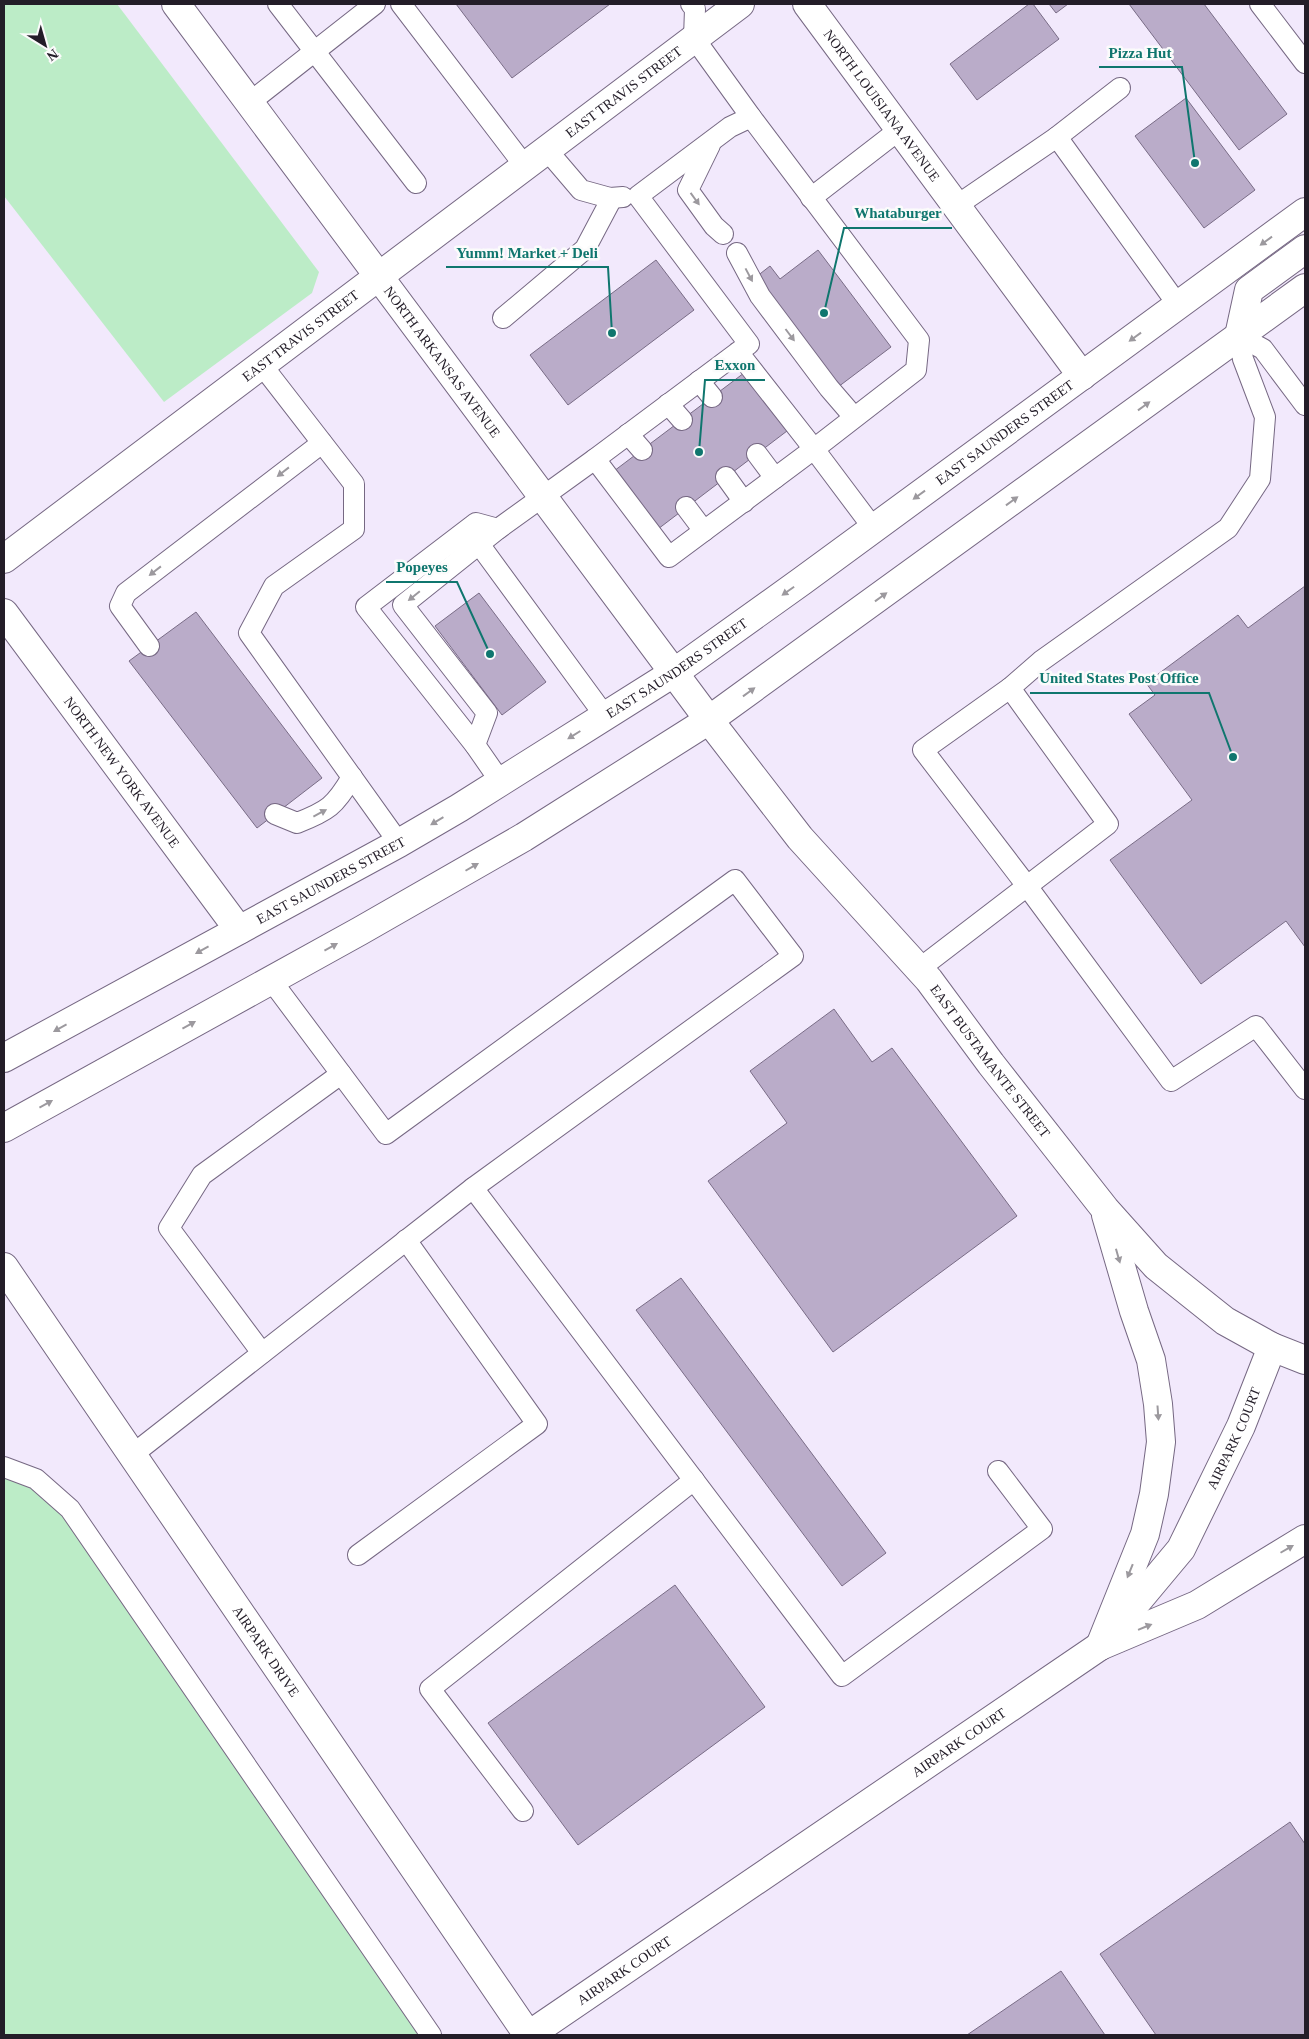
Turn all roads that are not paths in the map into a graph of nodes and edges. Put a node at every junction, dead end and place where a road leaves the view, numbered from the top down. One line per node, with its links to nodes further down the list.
1 (176, 4): 13 (main road, NORTH ARKANSAS AVENUE)
2 (278, 4): 10 (lane)
3 (375, 4): 10 (lane)
4 (401, 4): 19 (lane)
5 (691, 4): 9 (lane)
6 (740, 4): 9 (main road, EAST TRAVIS STREET)
7 (807, 4): 15 (main road, NORTH LOUISIANA AVENUE)
8 (1260, 4): 11 (lane)
9 (694, 38): 14 (lane); 18 (main road, EAST TRAVIS STREET)
10 (314, 52): 13 (lane); 20 (lane)
11 (1305, 63)
12 (1120, 88): 16 (lane)
13 (250, 103): 29 (main road, NORTH ARKANSAS AVENUE)
14 (751, 117): 17 (lane); 23 (lane)
15 (899, 130): 23 (lane); 24 (main road, NORTH LOUISIANA AVENUE)
16 (1057, 137): 24 (lane); 31 (lane)
17 (712, 140): 21 (lane); 26 (lane, one-way to 26)
18 (546, 149): 19 (main road, EAST TRAVIS STREET); 22 (lane)
19 (524, 166): 29 (main road, EAST TRAVIS STREET)
20 (416, 184)
21 (638, 196): 22 (lane); 34 (lane)
22 (612, 198): 32 (lane)
23 (811, 198): 41 (lane)
24 (956, 206): 36 (main road, NORTH LOUISIANA AVENUE)
25 (1305, 212): 31 (main road, EAST SAUNDERS STREET, one-way to 31)
26 (723, 234)
27 (1305, 249): 33 (main road)
28 (737, 253): 41 (lane, one-way to 41)
29 (378, 276): 35 (main road, EAST TRAVIS STREET); 51 (main road, NORTH ARKANSAS AVENUE)
30 (1305, 288): 33 (main road)
31 (1178, 305): 36 (main road, EAST SAUNDERS STREET, one-way to 36)
32 (503, 318)
33 (1239, 336): 40 (lane); 62 (lane); 64 (main road, one-way to 33)
34 (738, 352): 37 (lane); 45 (lane)
35 (261, 364): 44 (lane); 58 (main road, EAST TRAVIS STREET)
36 (1082, 376): 54 (main road, EAST SAUNDERS STREET, one-way to 54)
37 (699, 381): 38 (lane); 39 (lane)
38 (712, 397)
39 (668, 404): 42 (lane); 43 (lane)
40 (1305, 406)
41 (854, 417): 45 (lane)
42 (682, 420)
43 (628, 434): 46 (lane); 48 (lane)
44 (322, 443): 60 (lane, one-way to 60); 66 (lane)
45 (814, 449): 50 (lane); 54 (lane)
46 (642, 450)
47 (756, 454): 50 (lane)
48 (595, 459): 51 (lane); 56 (lane)
49 (726, 477): 52 (lane)
50 (775, 478): 52 (lane)
51 (543, 496): 55 (lane); 61 (main road, NORTH ARKANSAS AVENUE)
52 (744, 502): 56 (lane)
53 (686, 507): 56 (lane)
54 (874, 528): 61 (main road, EAST SAUNDERS STREET, one-way to 61)
55 (498, 529): 57 (lane); 65 (lane)
56 (704, 531)
57 (479, 544): 63 (lane); 65 (lane, one-way to 65)
58 (4, 559)
59 (4, 613): 71 (main road, NORTH NEW YORK AVENUE)
60 (149, 646)
61 (675, 672): 63 (main road, EAST SAUNDERS STREET); 64 (main road, NORTH ARKANSAS AVENUE)
62 (1010, 688): 70 (lane); 70 (lane)
63 (605, 716): 67 (main road, EAST SAUNDERS STREET, one-way to 67)
64 (709, 720): 72 (main road, EAST BUSTAMANTE STREET); 73 (main road, one-way to 64)
65 (475, 745): 67 (lane)
66 (352, 777): 68 (lane, one-way to 66); 69 (lane)
67 (500, 781): 69 (main road, EAST SAUNDERS STREET, one-way to 69)
68 (276, 814)
69 (399, 843): 71 (main road, EAST SAUNDERS STREET)
70 (1027, 886): 72 (lane); 76 (lane)
71 (239, 930): 74 (main road, EAST SAUNDERS STREET, one-way to 74)
72 (919, 969): 79 (main road, EAST BUSTAMANTE STREET)
73 (271, 980): 75 (lane); 77 (main road, one-way to 73)
74 (4, 1058)
75 (341, 1074): 78 (lane); 83 (lane)
76 (1305, 1089)
77 (4, 1128)
78 (473, 1188): 80 (lane); 88 (lane)
79 (1105, 1209): 82 (main road, EAST BUSTAMANTE STREET); 91 (main road, one-way to 91)
80 (406, 1240): 83 (lane); 90 (lane)
81 (4, 1267): 85 (main road, AIRPARK DRIVE)
82 (1272, 1347): 84 (main road, EAST BUSTAMANTE STREET); 91 (main road, AIRPARK COURT)
83 (262, 1353): 85 (lane)
84 (1305, 1360)
85 (132, 1455): 94 (main road, AIRPARK DRIVE)
86 (4, 1467): 93 (lane)
87 (998, 1471): 88 (lane)
88 (694, 1480): 92 (lane)
89 (1305, 1539): 91 (main road, one-way to 89)
90 (358, 1555)
91 (1100, 1646): 94 (main road, AIRPARK COURT)
92 (523, 1811)
93 (431, 2035)
94 (529, 2035)

